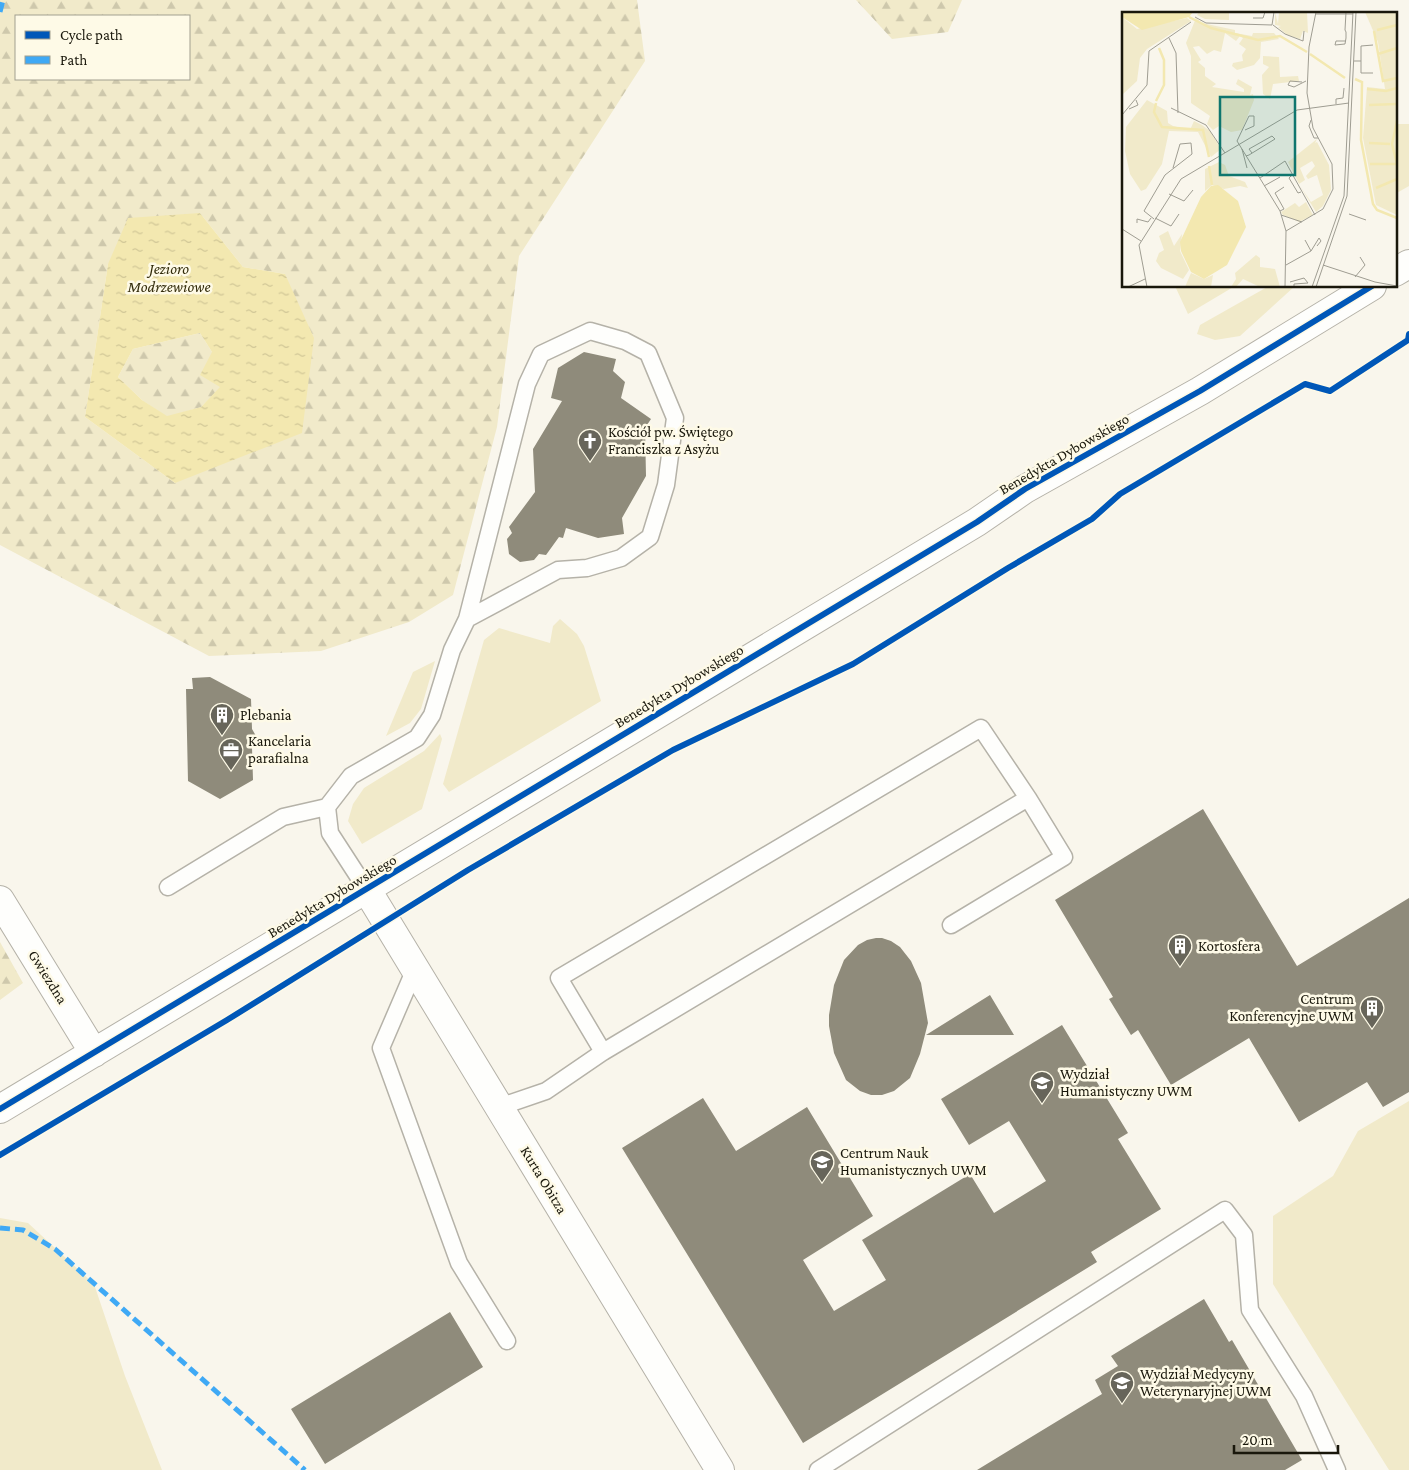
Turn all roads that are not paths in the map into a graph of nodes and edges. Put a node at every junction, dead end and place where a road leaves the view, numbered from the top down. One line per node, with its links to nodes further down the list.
1 (1409, 264): 2 (street)
2 (1396, 271)
3 (1369, 288): 8 (street, Benedykta Dybowskiego)
4 (467, 619): 4 (lane); 6 (lane)
5 (1028, 798): 10 (lane); 12 (lane); 12 (lane)
6 (327, 806): 7 (lane); 8 (lane)
7 (168, 887)
8 (367, 890): 11 (street, Kurta Obitza); 13 (street, Benedykta Dybowskiego)
9 (0, 900): 13 (street, Gwiezdna)
10 (951, 925)
11 (415, 969): 14 (street, Kurta Obitza); 16 (lane)
12 (603, 1052): 14 (lane)
13 (94, 1054): 15 (street, Benedykta Dybowskiego)
14 (499, 1107): 17 (street, Kurta Obitza)
15 (0, 1109)
16 (507, 1341)
17 (720, 1470)
18 (818, 1470): 19 (lane)
19 (1337, 1470)

